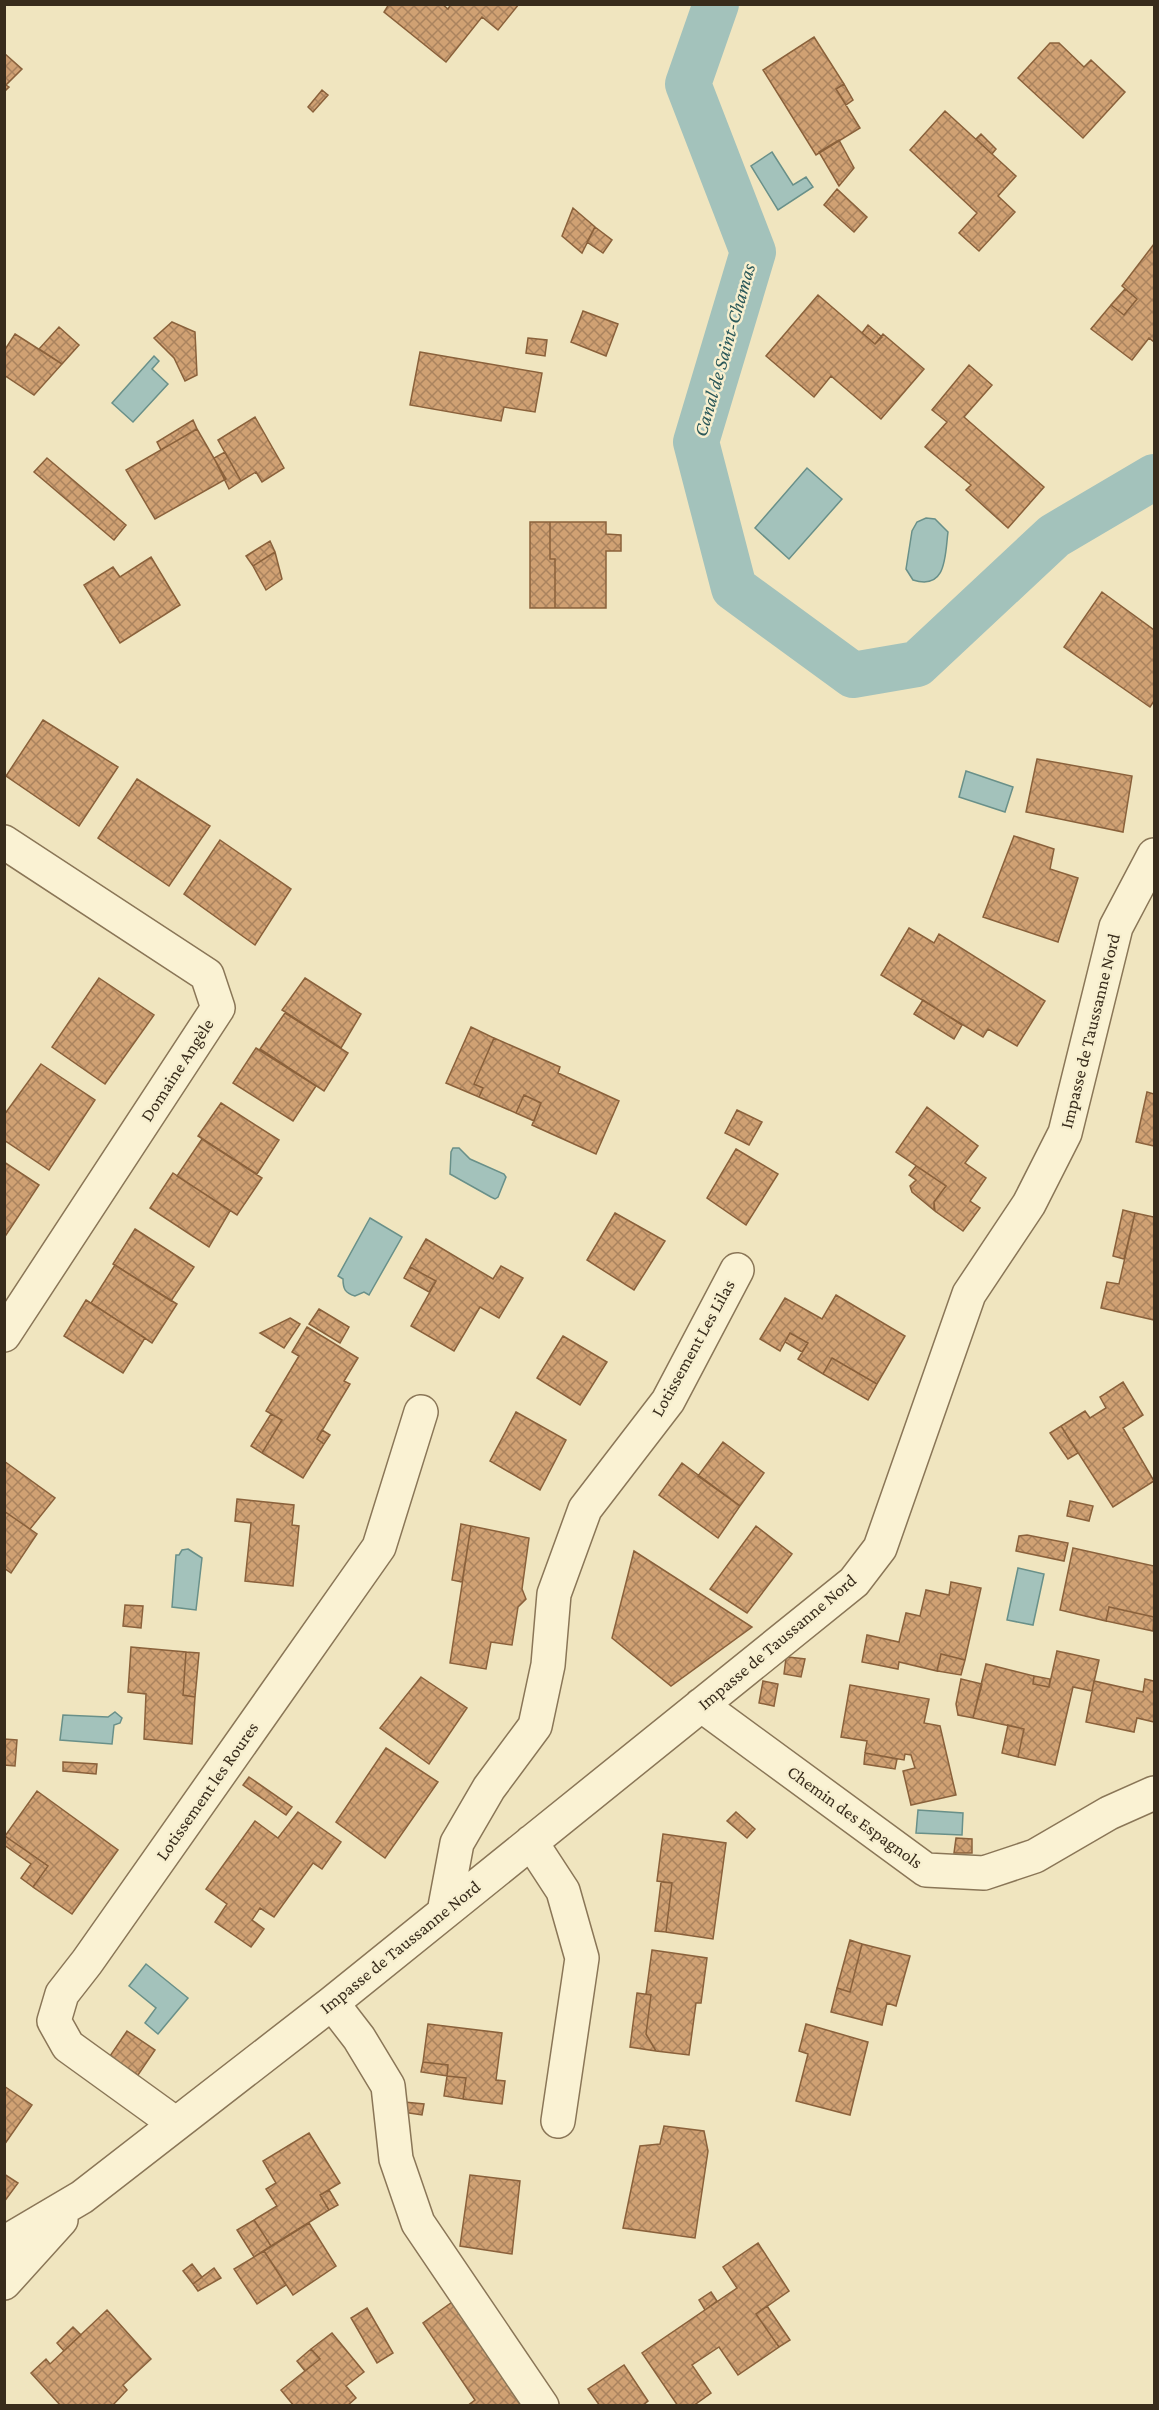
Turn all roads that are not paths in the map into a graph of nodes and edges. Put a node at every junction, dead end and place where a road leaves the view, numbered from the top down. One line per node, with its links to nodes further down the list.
1 (4, 842): 4 (street, Domaine Angèle)
2 (1155, 855): 6 (street, Impasse de Taussanne Nord)
3 (737, 1270): 9 (street, Lotissement Les Lilas)
4 (4, 1335)
5 (421, 1412): 12 (street, Lotissement les Roures)
6 (701, 1705): 7 (street, Chemin des Espagnols); 8 (street, Impasse de Taussanne Nord)
7 (1155, 1793)
8 (531, 1842): 9 (street, Impasse de Taussanne Nord); 11 (street)
9 (444, 1912): 10 (street, Impasse de Taussanne Nord)
10 (332, 2002): 12 (street, Impasse de Taussanne Nord); 16 (street)
11 (558, 2121)
12 (176, 2124): 13 (street, Impasse de Taussanne Nord)
13 (82, 2197): 14 (street, Impasse de Taussanne Nord); 15 (street, Impasse de Taussanne Nord)
14 (4, 2243)
15 (4, 2283)
16 (542, 2406)

